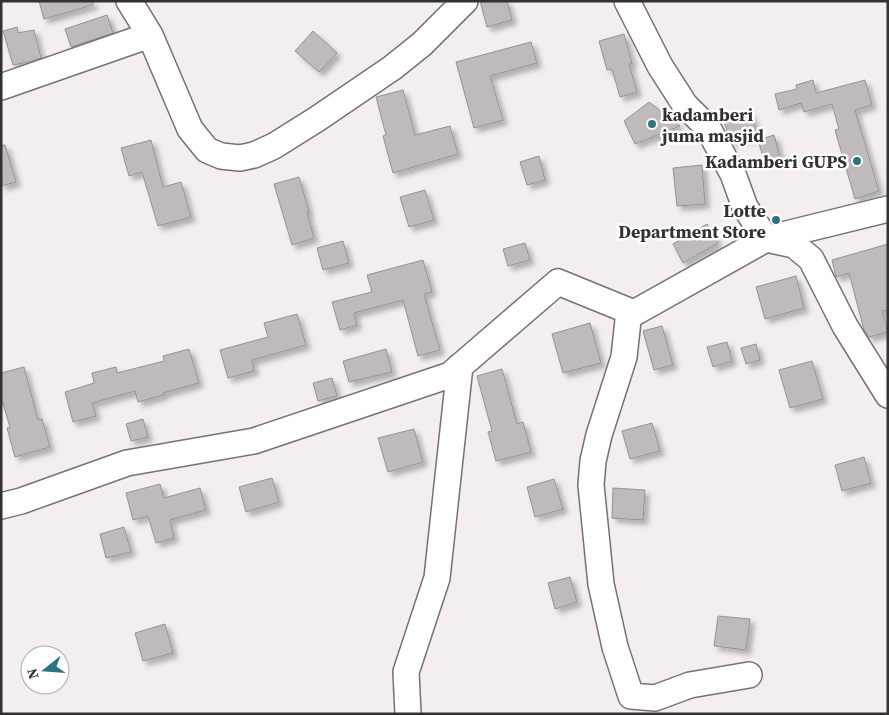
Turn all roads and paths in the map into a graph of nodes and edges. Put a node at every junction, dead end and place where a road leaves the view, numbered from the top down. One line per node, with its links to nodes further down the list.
1 (129, 1): 4 (street)
2 (465, 1): 4 (street)
3 (634, 5): 7 (street)
4 (150, 35): 5 (street)
5 (1, 87)
6 (888, 209): 7 (street)
7 (766, 239): 8 (street); 10 (street)
8 (629, 311): 9 (street); 12 (street)
9 (460, 366): 11 (street); 13 (street)
10 (888, 395)
11 (1, 506)
12 (749, 674)
13 (408, 714)

